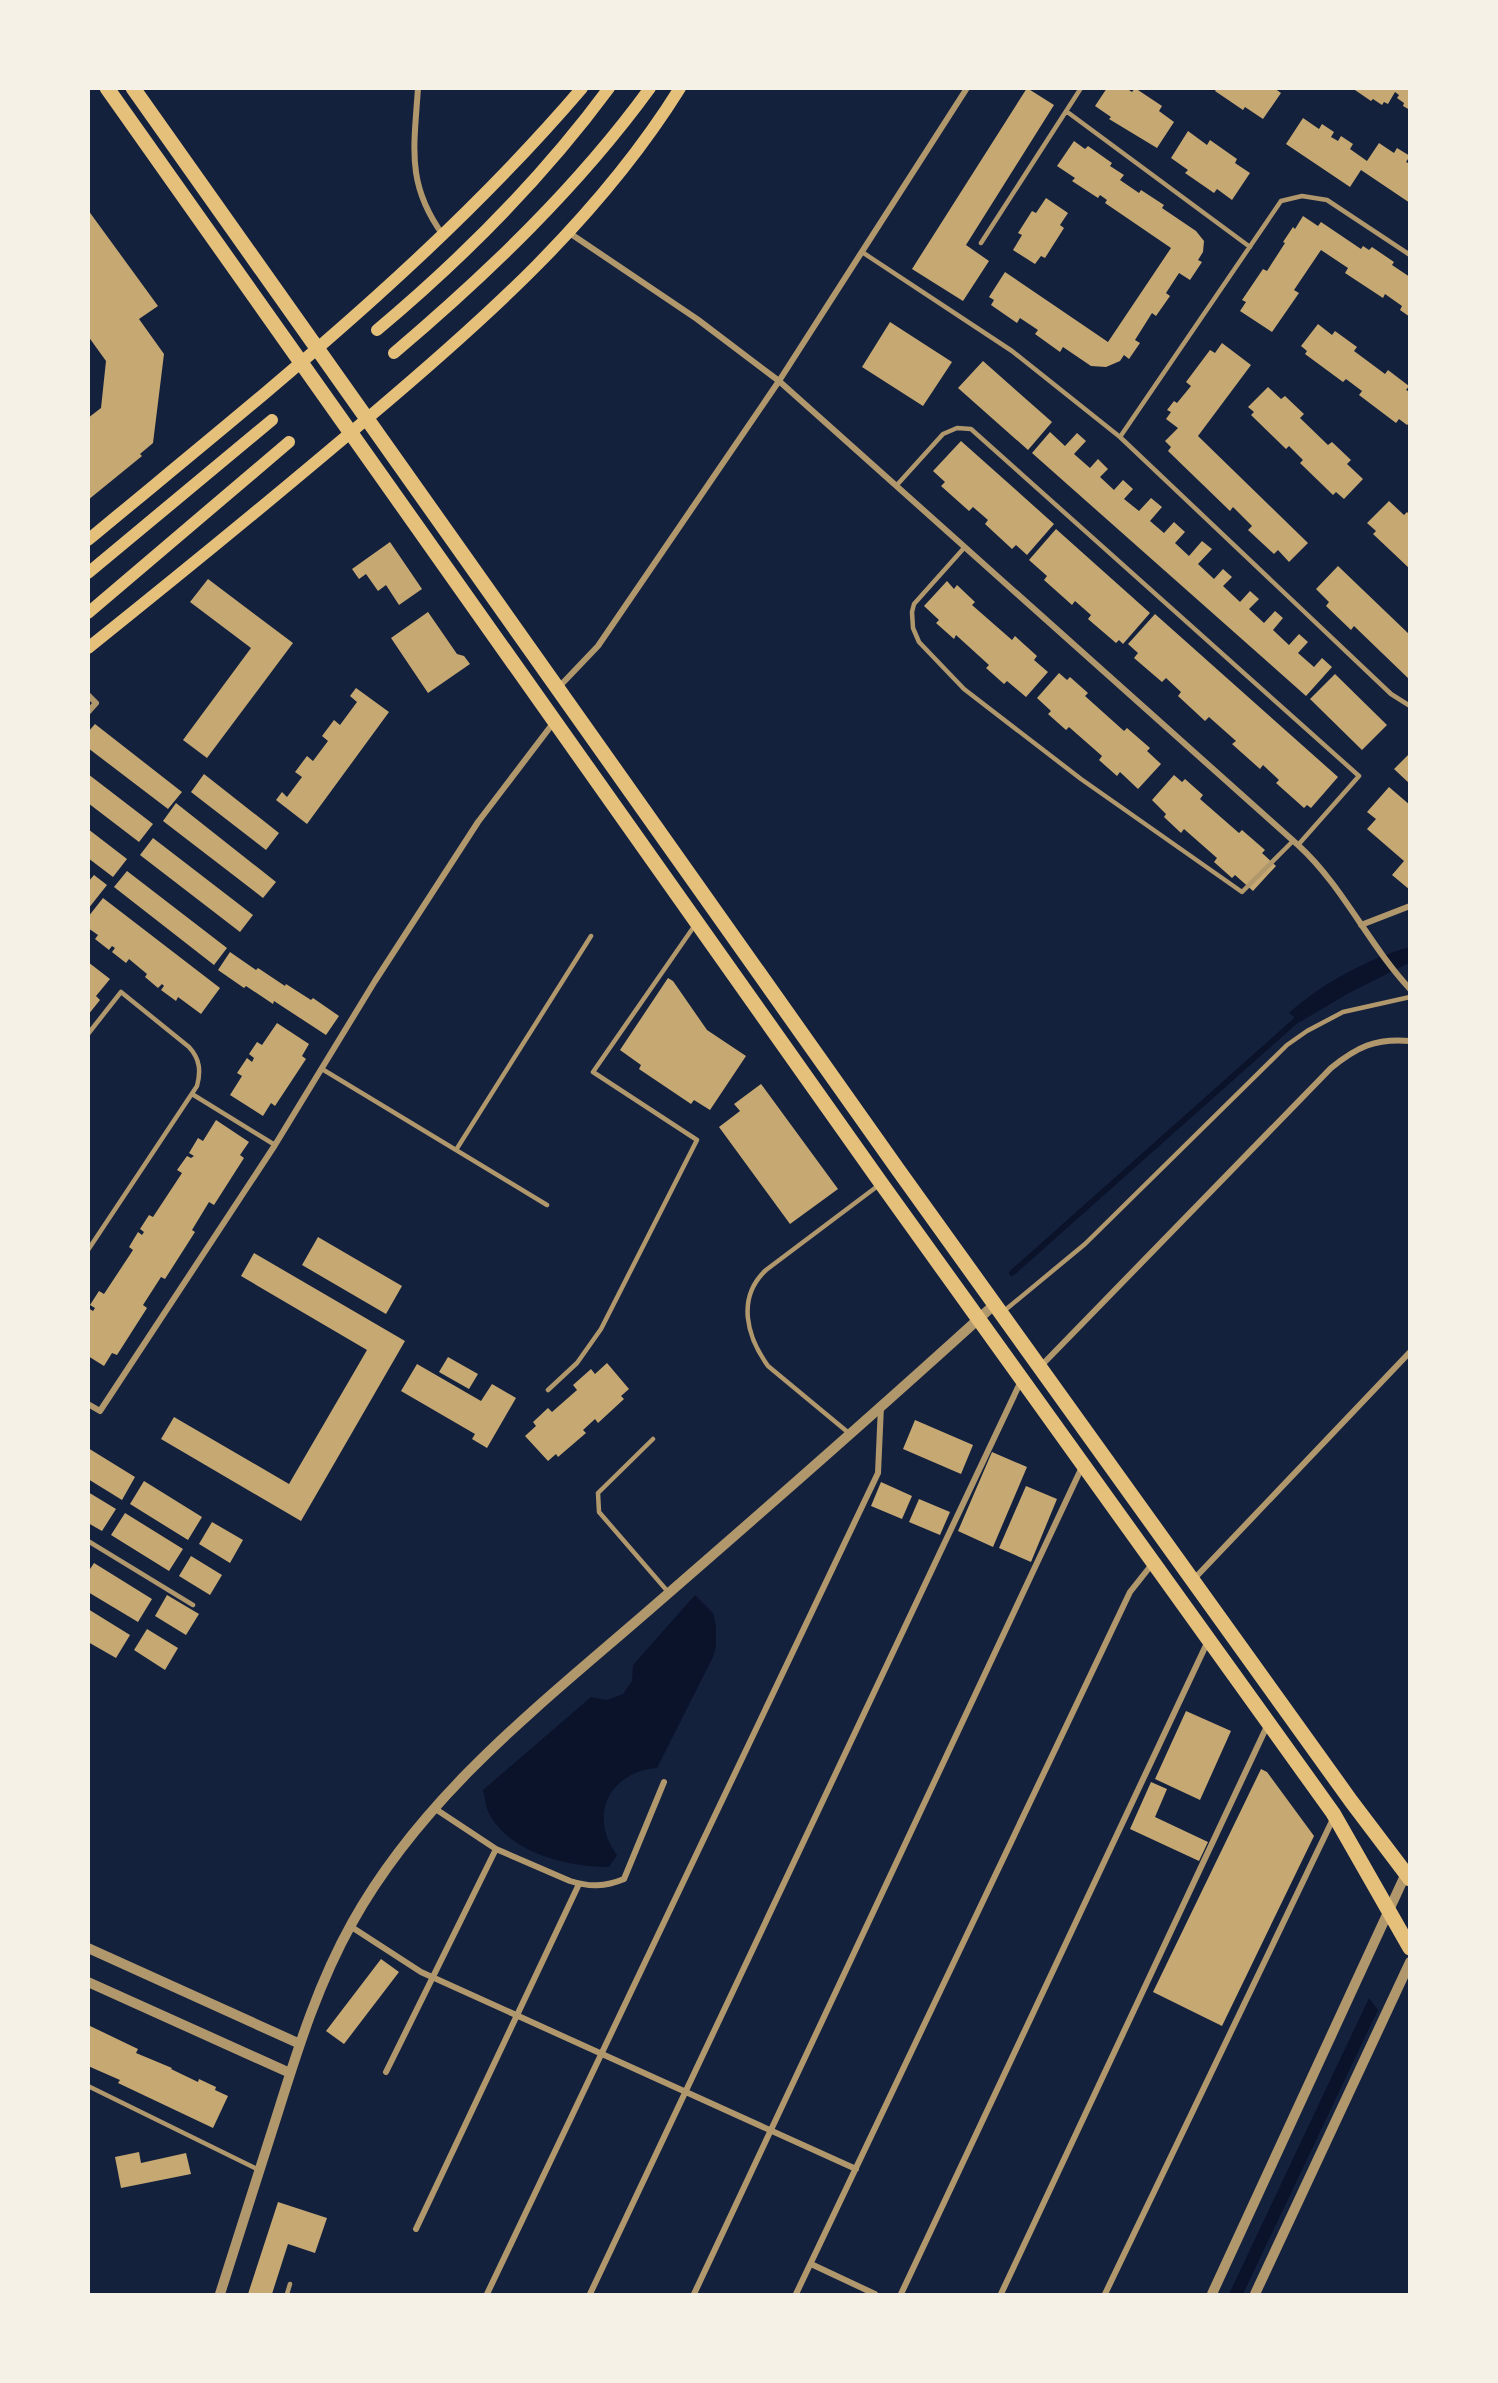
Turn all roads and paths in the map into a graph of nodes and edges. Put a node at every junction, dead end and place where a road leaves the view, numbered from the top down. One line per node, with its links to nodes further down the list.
1 (107, 88): 20 (main road)
2 (133, 88): 18 (main road)
3 (418, 88): 12 (street)
4 (582, 88): 12 (main road)
5 (609, 88): 17 (main road)
6 (650, 88): 19 (main road)
7 (680, 88): 11 (main road)
8 (967, 88): 15 (street)
9 (1081, 88): 10 (lane)
10 (1066, 111): 13 (lane); 14 (lane)
11 (568, 232): 21 (street); 22 (main road)
12 (443, 236): 18 (main road)
13 (981, 243)
14 (1250, 247): 16 (lane); 25 (lane)
15 (862, 252): 21 (street); 25 (lane)
16 (1410, 255)
17 (377, 330)
18 (317, 350): 20 (main road); 22 (main road)
19 (394, 353)
20 (301, 364): 24 (main road); 28 (main road)
21 (779, 381): 27 (street); 33 (street)
22 (366, 419): 24 (main road); 33 (main road)
23 (272, 420): 30 (main road)
24 (350, 433): 32 (main road); 37 (main road)
25 (1120, 437): 35 (lane)
26 (289, 442): 31 (main road)
27 (896, 486): 29 (street); 38 (lane)
28 (88, 540)
29 (964, 548): 38 (street); 38 (lane)
30 (88, 573)
31 (88, 613)
32 (88, 648)
33 (557, 689): 54 (main road)
34 (88, 695): 36 (street)
35 (1410, 706)
36 (88, 712)
37 (554, 722): 40 (main road); 47 (street)
38 (1296, 843): 41 (street)
39 (1410, 906): 41 (street)
40 (696, 923): 51 (main road); 59 (lane)
41 (1361, 925): 43 (street)
42 (591, 936): 50 (lane)
43 (1408, 988)
44 (1410, 997): 54 (lane)
45 (88, 1034): 48 (lane)
46 (1410, 1041): 57 (street)
47 (322, 1069): 49 (street); 50 (lane)
48 (192, 1094): 49 (lane); 53 (lane)
49 (275, 1145): 60 (street)
50 (456, 1150): 52 (lane)
51 (881, 1184): 55 (main road); 62 (lane)
52 (547, 1205)
53 (88, 1250)
54 (998, 1309): 55 (street); 57 (main road)
55 (978, 1319): 58 (main road); 61 (street)
56 (1410, 1352): 67 (street)
57 (1040, 1367): 67 (main road)
58 (1022, 1379): 64 (main road); 91 (street)
59 (548, 1390)
60 (88, 1404)
61 (881, 1406): 62 (street); 87 (street)
62 (850, 1434): 68 (street)
63 (653, 1438): 68 (lane)
64 (1083, 1465): 66 (main road); 92 (street)
65 (88, 1541): 69 (lane)
66 (1153, 1563): 70 (main road); 93 (street)
67 (1193, 1580): 76 (main road)
68 (669, 1593): 73 (street)
69 (193, 1605)
70 (1209, 1640): 71 (main road); 105 (street)
71 (1269, 1723): 74 (main road); 106 (street)
72 (664, 1782): 77 (street)
73 (435, 1808): 75 (street); 79 (street)
74 (1335, 1815): 78 (main road); 107 (street)
75 (496, 1848): 77 (street); 83 (street)
76 (1408, 1873): 78 (street)
77 (579, 1884): 85 (street)
78 (1389, 1911): 81 (main road); 108 (street)
79 (350, 1926): 83 (street); 86 (street)
80 (88, 1948): 86 (street)
81 (1410, 1948)
82 (1410, 1962): 109 (street)
83 (433, 1978): 85 (street); 88 (street)
84 (88, 1982): 89 (street)
85 (517, 2016): 87 (street); 95 (street)
86 (300, 2044): 89 (street)
87 (602, 2054): 91 (street); 100 (street)
88 (386, 2072)
89 (290, 2073): 94 (street)
90 (88, 2086): 94 (lane)
91 (685, 2092): 92 (street); 101 (street)
92 (771, 2131): 93 (street); 102 (street)
93 (856, 2169): 96 (street)
94 (259, 2170): 98 (street)
95 (416, 2229)
96 (811, 2264): 103 (street); 104 (street)
97 (290, 2284): 99 (lane)
98 (220, 2295)
99 (287, 2295)
100 (487, 2295)
101 (590, 2295)
102 (694, 2295)
103 (796, 2295)
104 (875, 2295)
105 (901, 2295)
106 (1001, 2295)
107 (1105, 2295)
108 (1212, 2295)
109 (1255, 2295)

